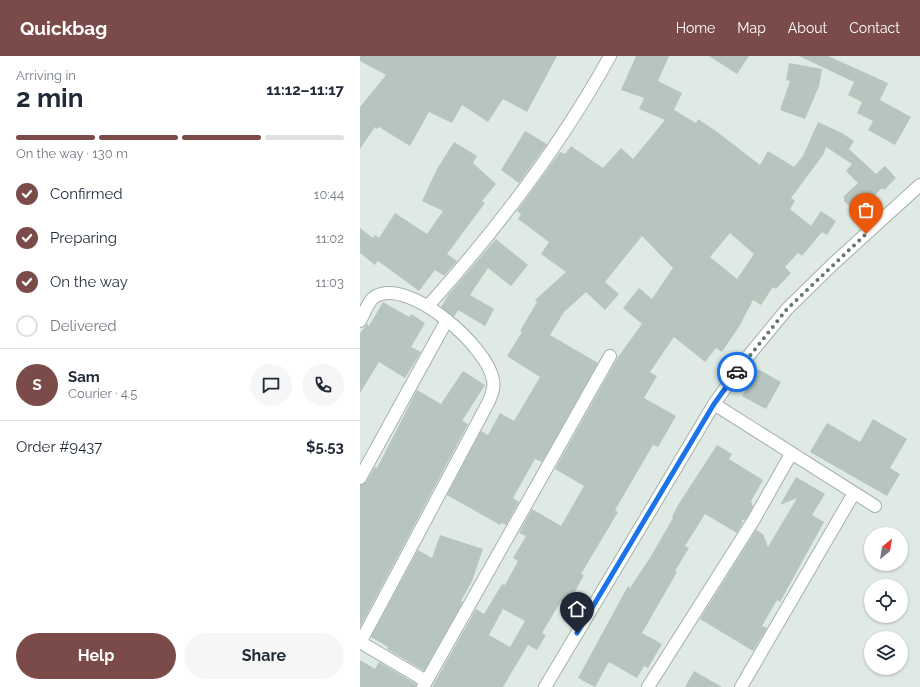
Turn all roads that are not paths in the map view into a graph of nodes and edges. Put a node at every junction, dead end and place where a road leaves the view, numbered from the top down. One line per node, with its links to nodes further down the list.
1 (610, 56): 3 (street)
2 (920, 185): 7 (street)
3 (428, 306): 4 (street); 5 (street)
4 (447, 320): 9 (street); 12 (street)
5 (360, 321)
6 (610, 356): 13 (street)
7 (714, 404): 8 (street); 14 (street)
8 (791, 454): 10 (street); 15 (street)
9 (360, 478)
10 (854, 493): 11 (street); 16 (street)
11 (875, 506)
12 (360, 642): 13 (street)
13 (424, 684)
14 (544, 687)
15 (648, 687)
16 (741, 687)

